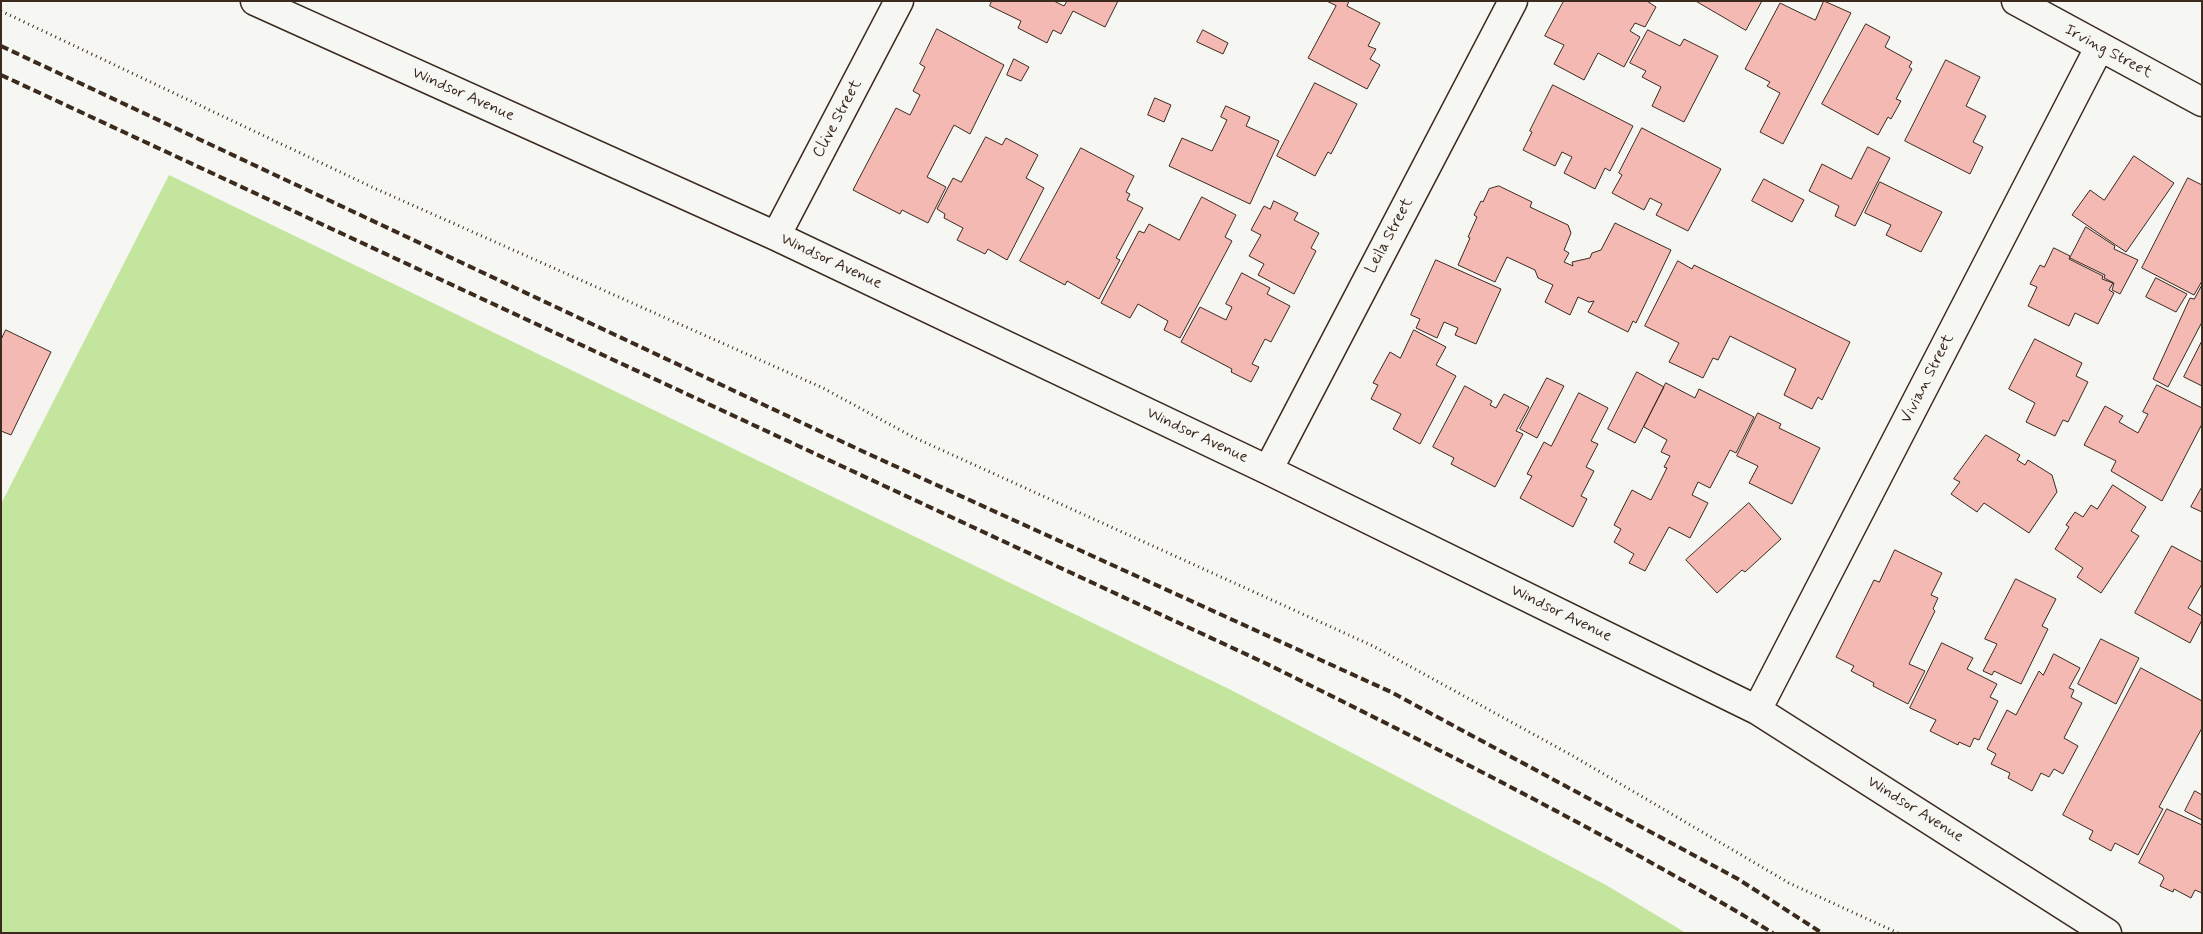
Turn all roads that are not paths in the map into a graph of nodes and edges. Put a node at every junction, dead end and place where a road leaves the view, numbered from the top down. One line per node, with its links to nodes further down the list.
1 (255, 1): 5 (street, Windsor Avenue)
2 (899, 1): 8 (street, Clive Street)
3 (1513, 1): 9 (street, Leila Street)
4 (2016, 1): 6 (street, Irving Street)
5 (283, 7): 8 (street, Windsor Avenue)
6 (2099, 48): 7 (street, Irving Street); 10 (street, Vivian Street)
7 (2202, 102)
8 (776, 236): 9 (street, Windsor Avenue)
9 (1268, 470): 10 (street, Windsor Avenue)
10 (1757, 710): 11 (street, Windsor Avenue)
11 (2107, 933)

